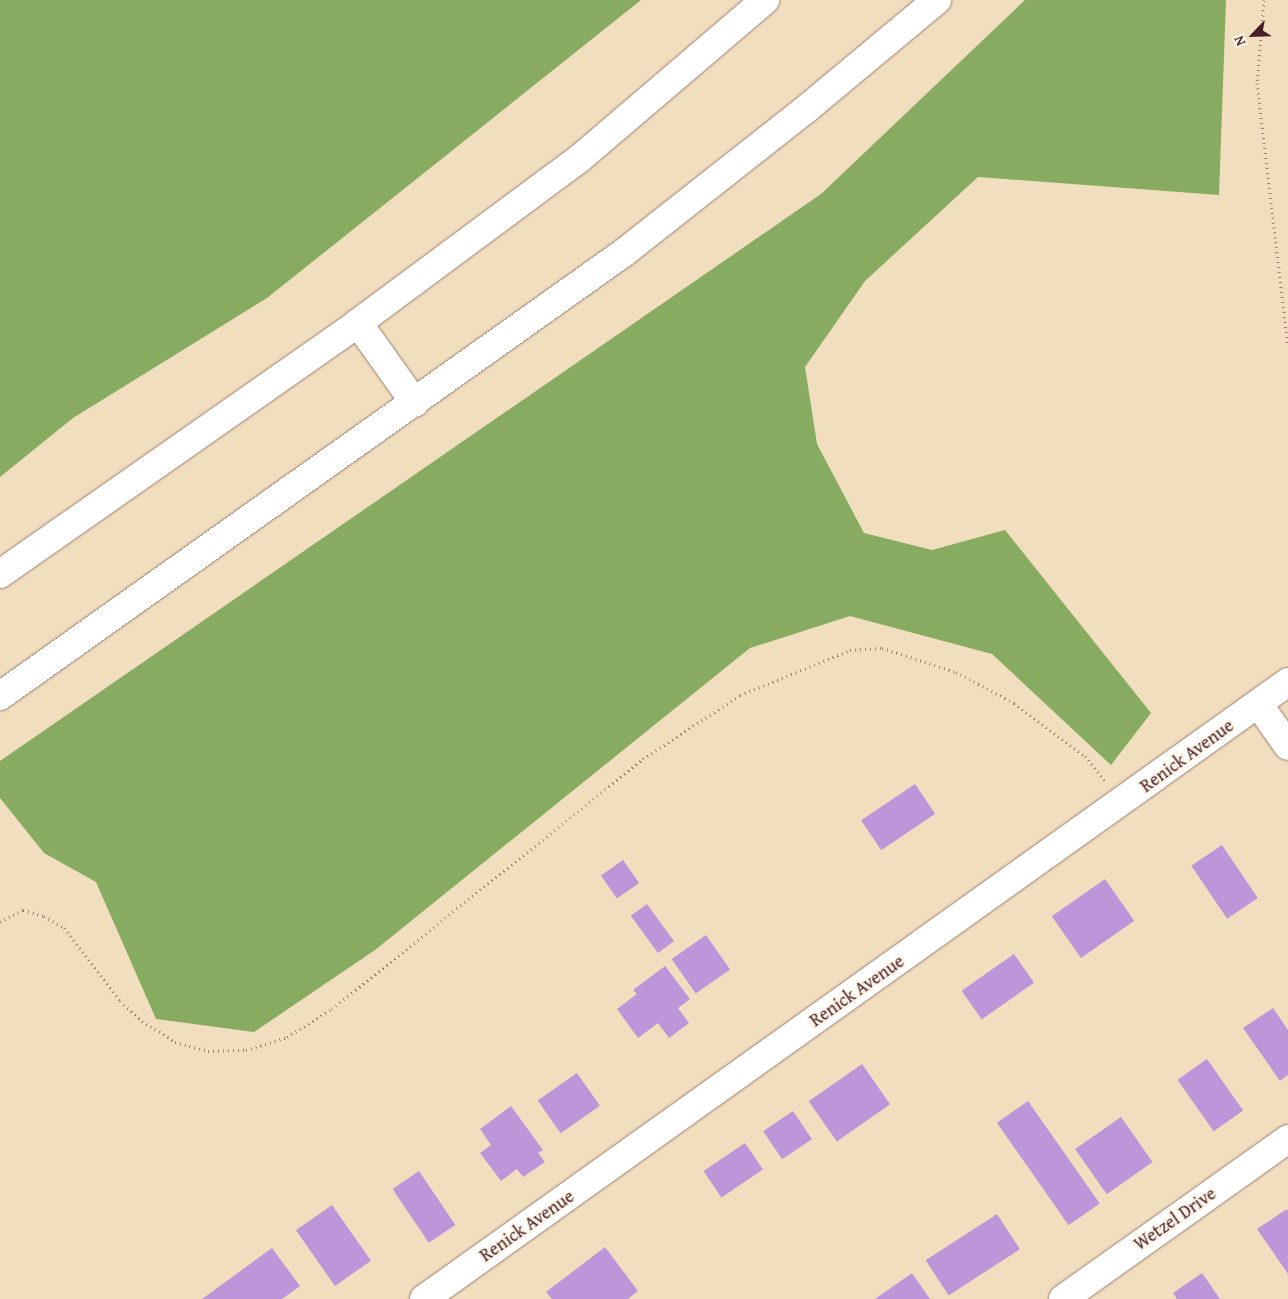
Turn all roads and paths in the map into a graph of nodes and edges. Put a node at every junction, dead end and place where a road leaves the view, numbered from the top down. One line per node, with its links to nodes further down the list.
1 (765, 0): 4 (main road)
2 (937, 0): 6 (main road)
3 (1264, 0): 5 (path)
4 (358, 323): 6 (main road); 7 (main road)
5 (1288, 346)
6 (415, 403): 9 (main road)
7 (0, 574)
8 (1288, 682): 10 (main road, Renick Avenue)
9 (0, 696)
10 (1259, 705): 11 (main road); 12 (main road, Renick Avenue)
11 (1288, 746)
12 (1122, 802): 13 (path); 15 (main road, Renick Avenue)
13 (0, 922)
14 (1288, 1139): 16 (main road, Wetzel Drive)
15 (424, 1299)
16 (1063, 1299)

